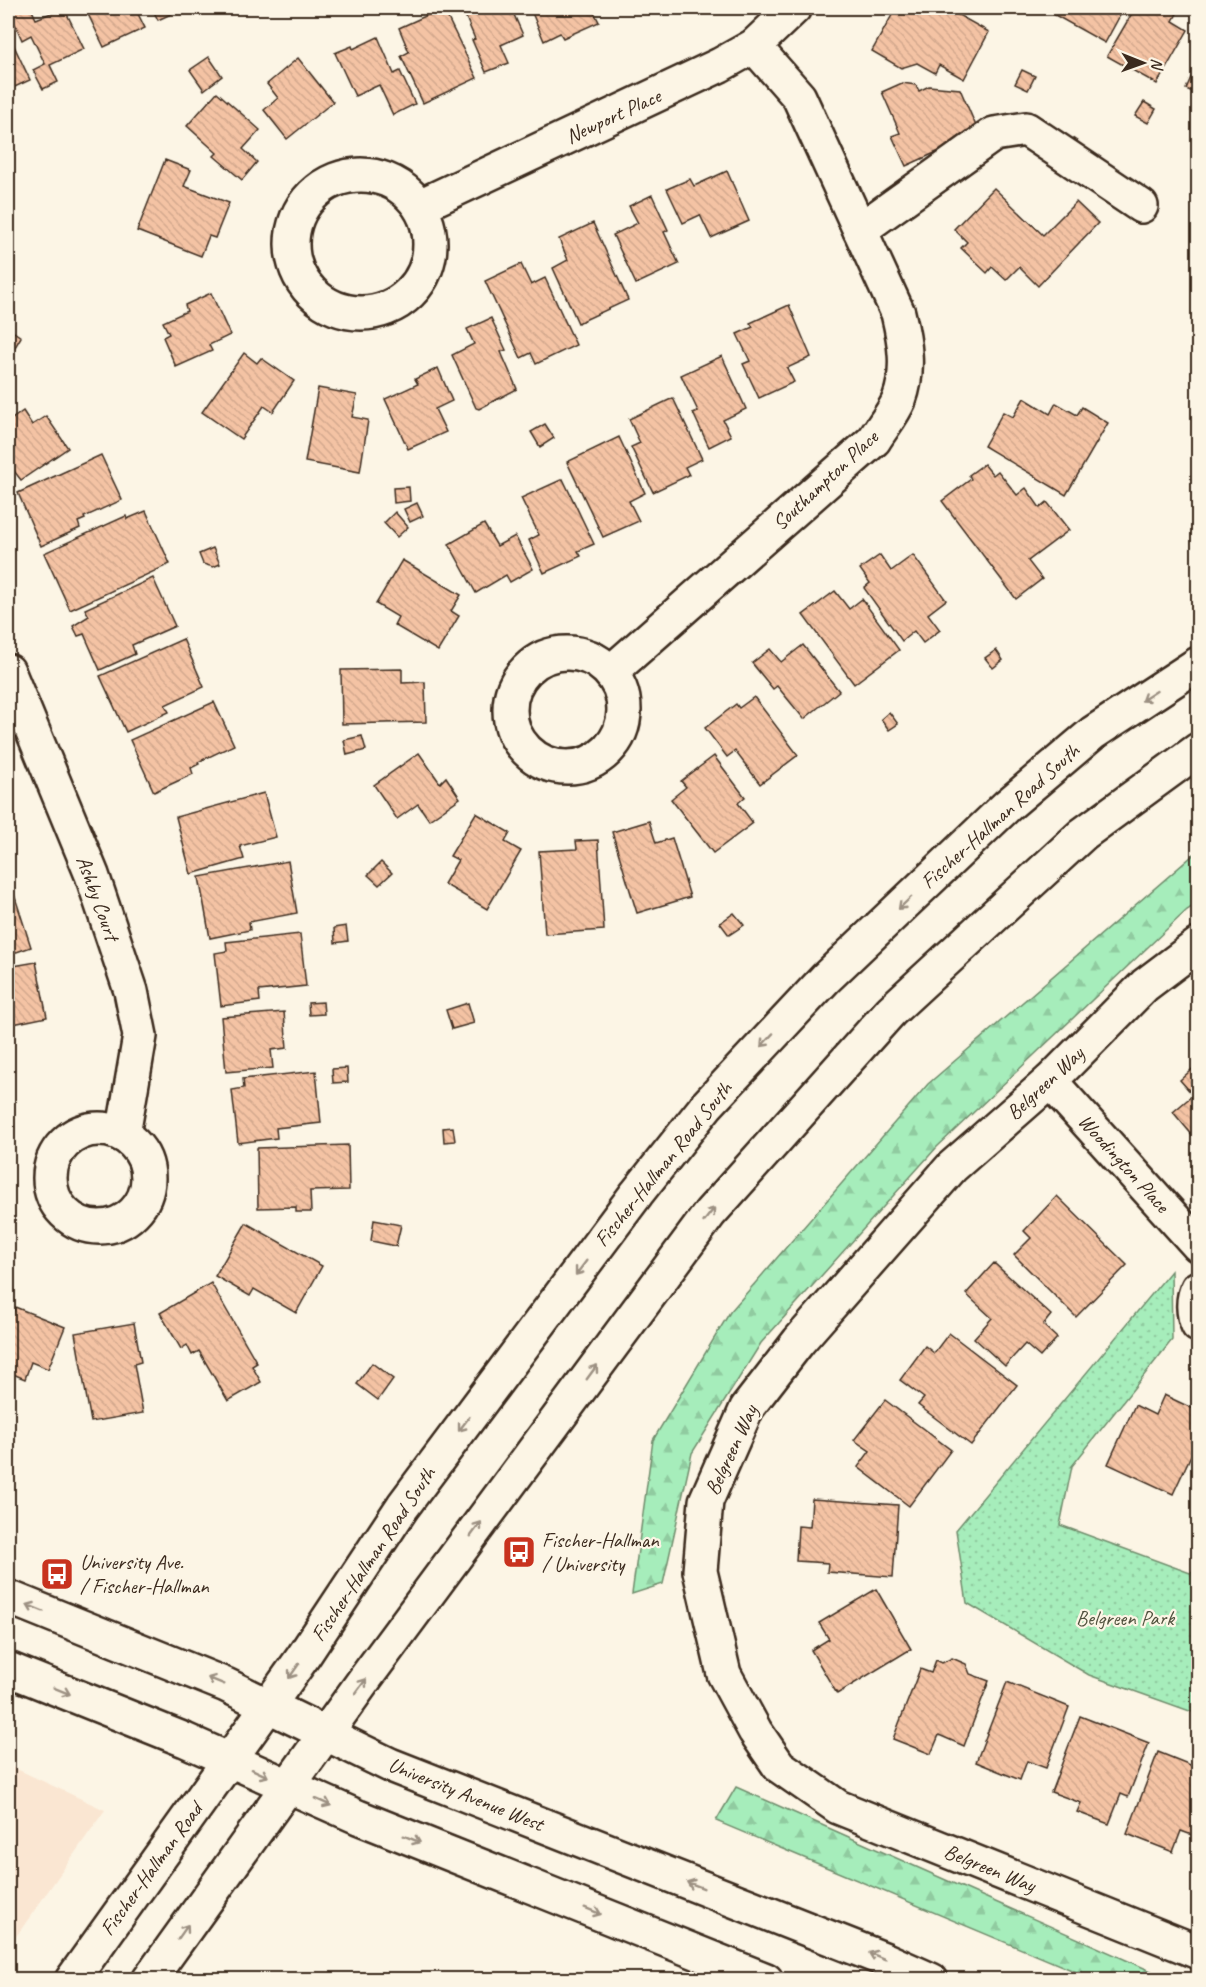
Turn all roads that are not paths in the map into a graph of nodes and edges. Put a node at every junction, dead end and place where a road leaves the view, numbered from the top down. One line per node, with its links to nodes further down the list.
1 (794, 8): 2 (main road, Newport Place)
2 (754, 46): 3 (main road, Newport Place); 5 (main road, Southampton Place)
3 (420, 206): 3 (main road)
4 (1141, 206): 5 (main road)
5 (860, 230): 8 (main road, Southampton Place)
6 (1198, 664): 18 (main road, Fischer-Hallman Road South, one-way to 18)
7 (8, 671): 12 (main road, Ashby Court)
8 (611, 672)
9 (1198, 750): 19 (main road, one-way to 9)
10 (1198, 945): 11 (main road, Belgreen Way)
11 (1050, 1081): 13 (main road, Woodington Place); 22 (main road, Belgreen Way)
12 (123, 1135)
13 (1198, 1245)
14 (1198, 1288): 15 (main road)
15 (1198, 1325)
16 (8, 1597): 18 (main road, University Avenue West, one-way to 16)
17 (8, 1669): 20 (main road, one-way to 20)
18 (268, 1706): 19 (main road, University Avenue West); 20 (main road, Fischer-Hallman Road South)
19 (326, 1733): 21 (main road); 26 (main road, University Avenue West, one-way to 19)
20 (231, 1760): 21 (main road, one-way to 21); 23 (main road, Fischer-Hallman Road)
21 (289, 1787): 24 (main road, one-way to 21); 25 (main road, one-way to 25)
22 (1198, 1952)
23 (72, 1980)
24 (149, 1980)
25 (766, 1980)
26 (931, 1980)

